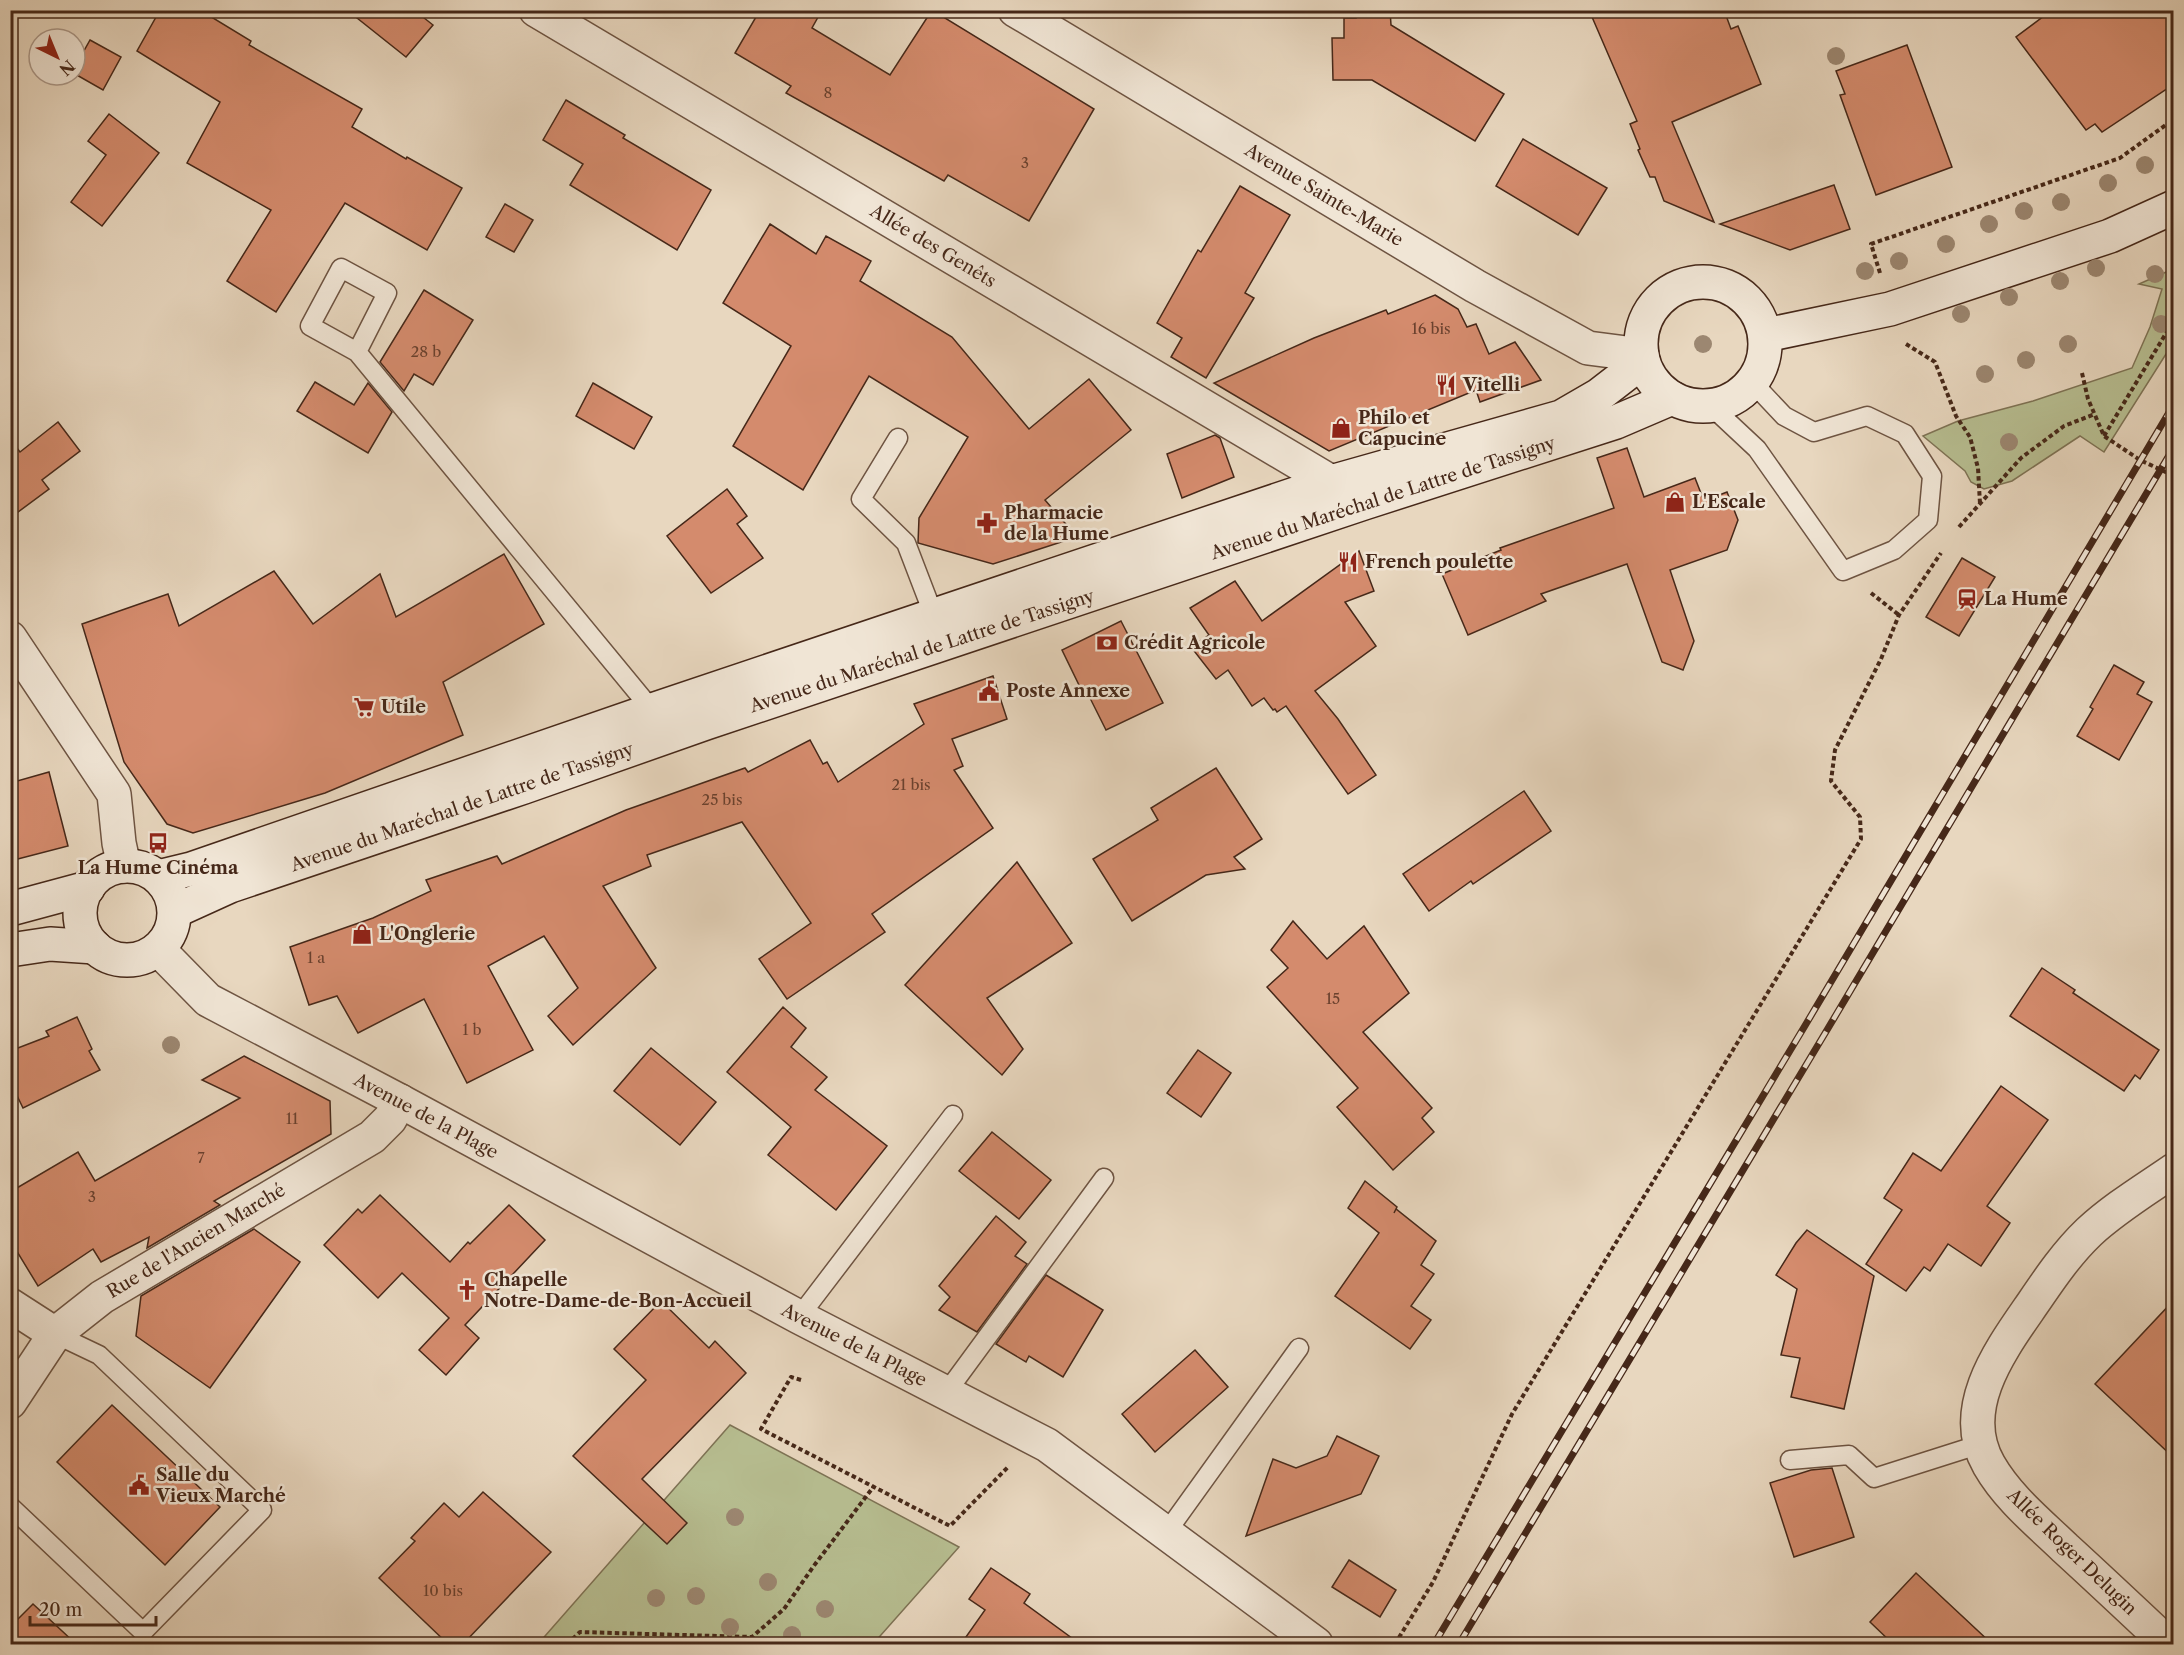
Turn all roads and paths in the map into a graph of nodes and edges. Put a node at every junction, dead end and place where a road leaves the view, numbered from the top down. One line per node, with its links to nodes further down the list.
1 (536, 10): 19 (main road, Allée des Genêts)
2 (1015, 10): 9 (main road, Avenue Sainte-Marie)
3 (2174, 119): 5 (path)
4 (2174, 207): 7 (main road)
5 (1871, 244)
6 (2174, 320): 16 (path)
7 (1766, 334): 9 (main road); 11 (main road)
8 (357, 352): 8 (lane); 25 (lane)
9 (1642, 358): 12 (main road); 19 (main road, Avenue du Maréchal de Lattre de Tassigny)
10 (2082, 373): 14 (path)
11 (1752, 382): 13 (main road); 13 (lane)
12 (1672, 398): 13 (main road); 30 (main road, Avenue du Maréchal de Lattre de Tassigny)
13 (1711, 406)
14 (2095, 414): 16 (path); 20 (path)
15 (1956, 416): 20 (path)
16 (2104, 436): 18 (path)
17 (898, 438): 23 (lane)
18 (2174, 476)
19 (1330, 482): 23 (main road, Avenue du Maréchal de Lattre de Tassigny)
20 (1980, 504): 21 (path)
21 (1958, 529)
22 (1945, 548): 56 (path)
23 (934, 616): 25 (main road, Avenue du Maréchal de Lattre de Tassigny)
24 (10, 638): 26 (main road)
25 (652, 710): 27 (main road, Avenue du Maréchal de Lattre de Tassigny)
26 (124, 866): 27 (main road); 28 (main road)
27 (158, 877): 30 (main road)
28 (88, 888): 29 (main road); 31 (main road)
29 (10, 909)
30 (175, 912): 32 (main road)
31 (95, 948): 32 (main road); 33 (main road)
32 (158, 949): 34 (main road, Avenue de la Plage)
33 (10, 950)
34 (399, 1101): 39 (main road, Avenue de la Plage); 40 (main road, Rue de l'Ancien Marché)
35 (953, 1114): 39 (lane)
36 (2174, 1170): 45 (main road, Allée Roger Delugin)
37 (1104, 1178): 43 (lane)
38 (10, 1305): 40 (main road)
39 (799, 1317): 43 (main road, Avenue de la Plage)
40 (55, 1334): 44 (main road, Rue de l'Ancien Marché); 49 (lane)
41 (1299, 1348): 50 (lane)
42 (801, 1380): 48 (path)
43 (946, 1392): 50 (main road, Avenue de la Plage)
44 (10, 1402)
45 (1981, 1444): 46 (lane); 57 (main road, Allée Roger Delugin)
46 (1790, 1460)
47 (1012, 1464): 48 (path)
48 (874, 1486): 51 (path)
49 (10, 1506)
50 (1166, 1533): 55 (main road, Avenue de la Plage)
51 (752, 1637): 53 (path); 54 (path)
52 (2174, 1637): 57 (lane)
53 (567, 1644)
54 (725, 1644)
55 (1316, 1644)
56 (1395, 1644)
57 (2168, 1644)

